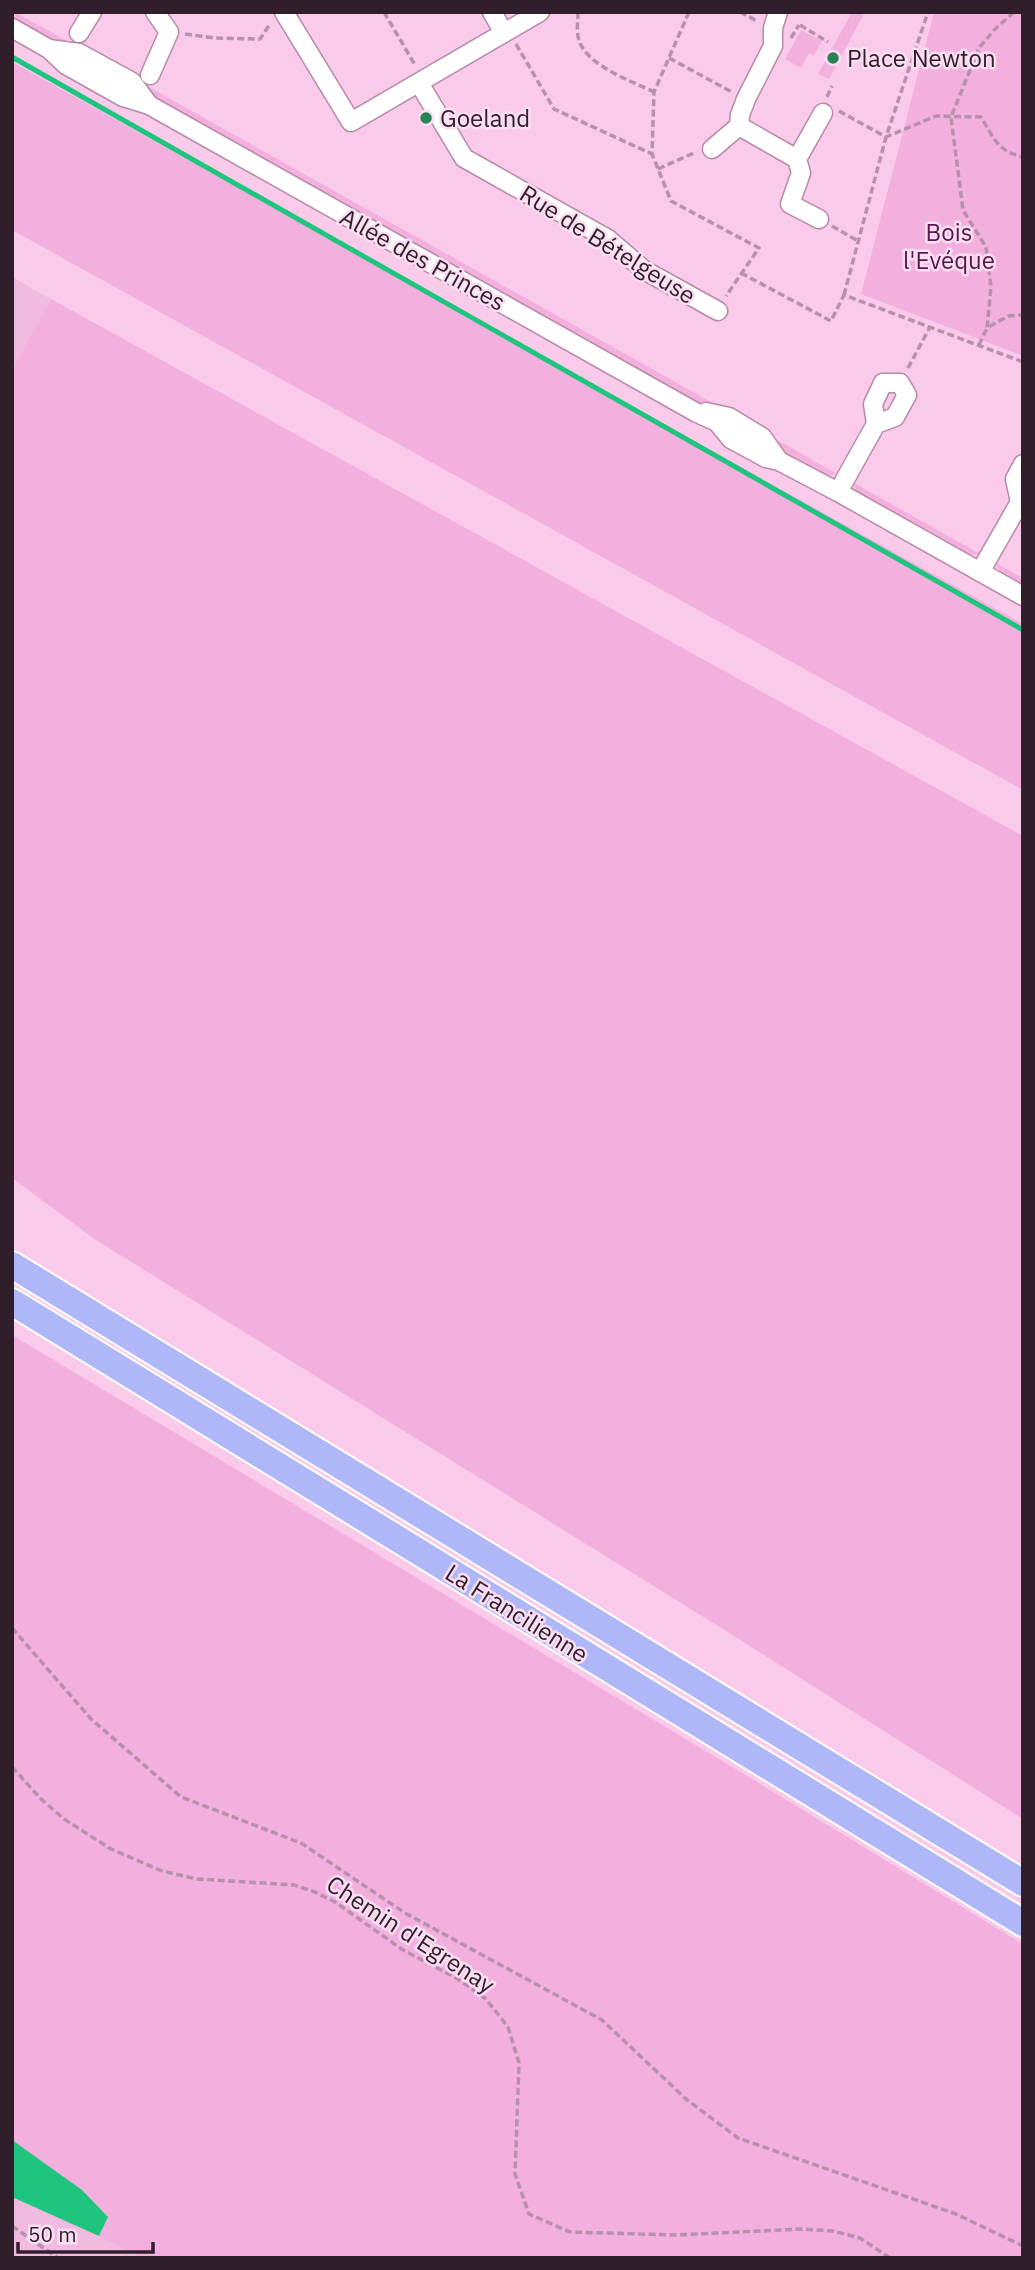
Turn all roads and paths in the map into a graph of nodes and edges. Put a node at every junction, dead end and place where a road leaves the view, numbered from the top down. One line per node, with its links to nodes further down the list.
1 (92, 12): 16 (street)
2 (155, 12): 14 (street)
3 (384, 12): 20 (path)
4 (492, 12): 15 (street)
5 (540, 12): 15 (street)
6 (578, 12): 21 (path)
7 (689, 12): 18 (path)
8 (778, 12): 22 (street)
9 (928, 12): 26 (path)
10 (1014, 12): 24 (path)
11 (278, 17): 14 (path); 20 (street)
12 (799, 25): 17 (path)
13 (12, 28): 44 (street, Allée des Princes)
14 (169, 32): 19 (street)
15 (506, 32): 20 (street); 28 (path)
16 (79, 33)
17 (828, 42)
18 (669, 58): 21 (path); 22 (path)
19 (150, 75)
20 (419, 82): 36 (street, Rue de Bételgeuse)
21 (654, 92): 28 (path)
22 (746, 99): 25 (street)
23 (823, 114): 26 (path); 30 (street)
24 (951, 117): 26 (path); 29 (path); 39 (path)
25 (739, 126): 27 (street); 30 (street)
26 (886, 137): 33 (path)
27 (712, 149): 31 (path)
28 (652, 154): 31 (path)
29 (1023, 157)
30 (797, 159): 32 (street)
31 (658, 169): 34 (path)
32 (819, 219): 33 (path)
33 (858, 241): 35 (path)
34 (741, 273): 35 (path); 36 (path)
35 (844, 295): 38 (path)
36 (718, 311)
37 (1023, 315): 39 (path)
38 (930, 327): 40 (path); 42 (path)
39 (987, 328): 40 (path)
40 (979, 345): 41 (path)
41 (1023, 362)
42 (900, 383): 44 (street)
43 (1023, 464): 45 (street)
44 (838, 492): 46 (street, Allée des Princes)
45 (1021, 502): 46 (street)
46 (980, 572): 47 (street, Allée des Princes)
47 (1023, 596)
48 (12, 1265): 52 (highway, La Francilienne)
49 (19, 1310): 53 (highway, La Francilienne)
50 (12, 1628): 55 (path)
51 (12, 1767): 57 (path, Chemin d'Egrenay)
52 (1023, 1883)
53 (1023, 1923)
54 (12, 2226): 56 (path)
55 (1023, 2246)
56 (58, 2258)
57 (890, 2258)

